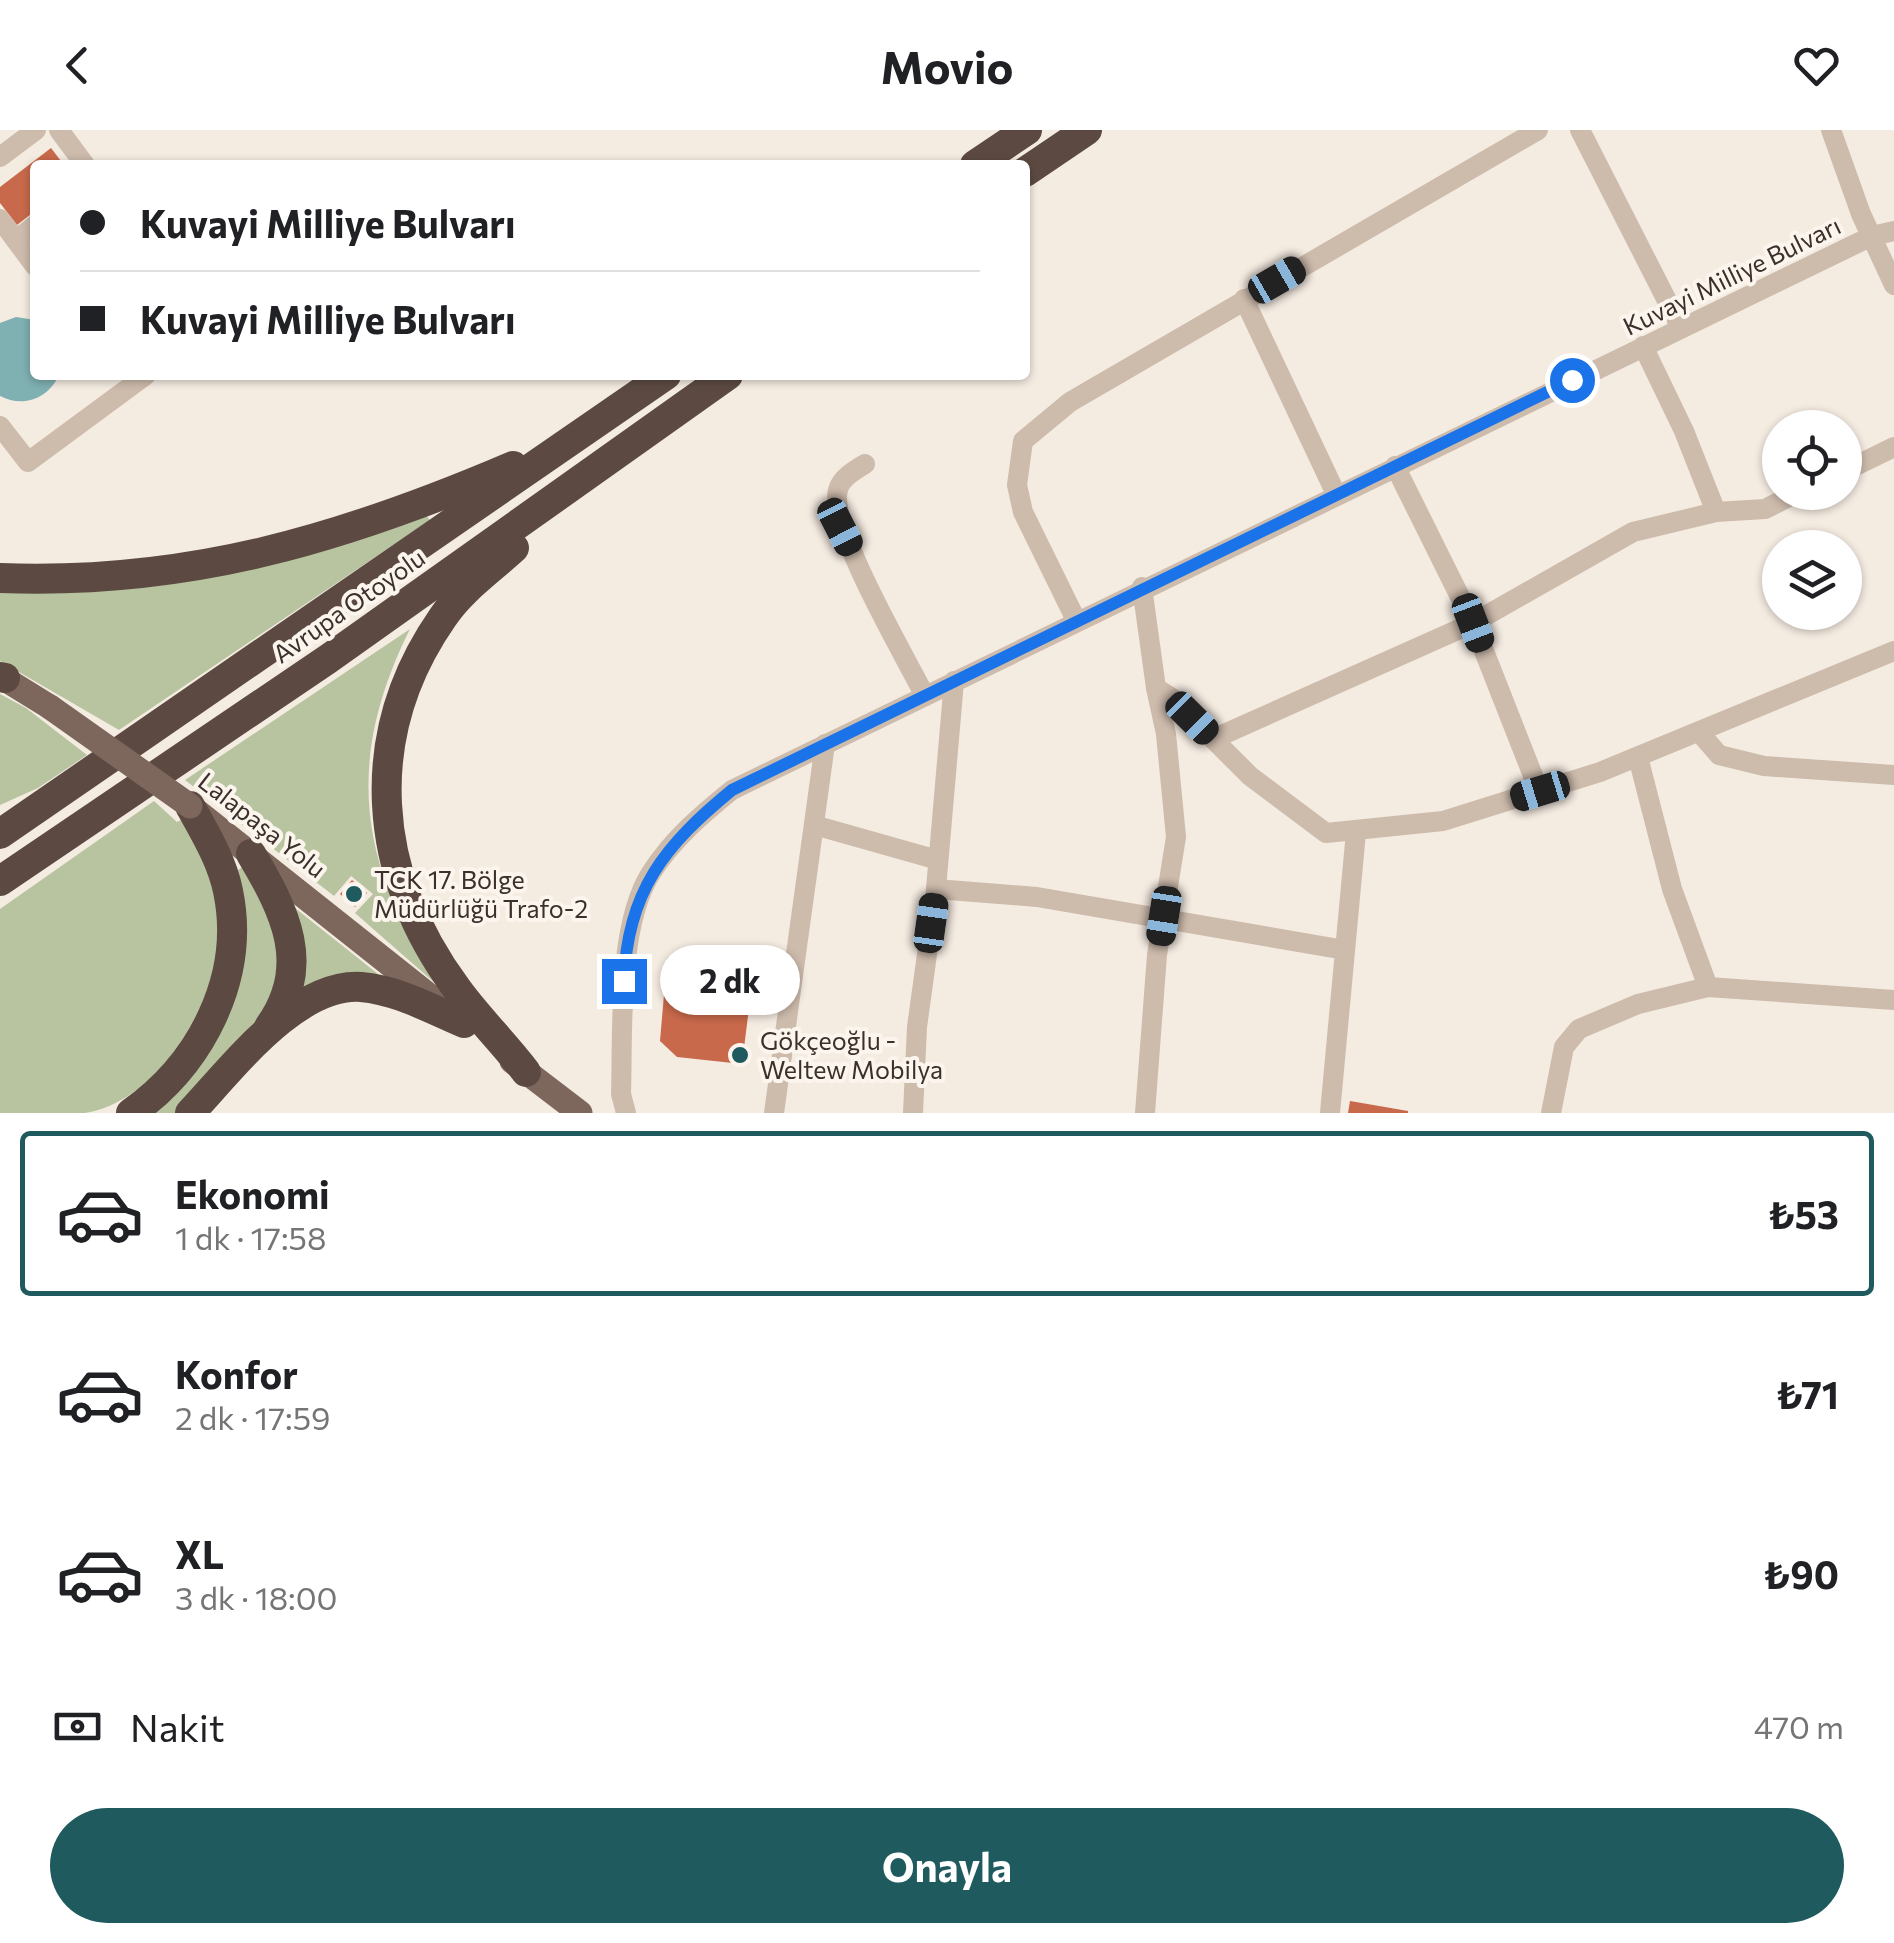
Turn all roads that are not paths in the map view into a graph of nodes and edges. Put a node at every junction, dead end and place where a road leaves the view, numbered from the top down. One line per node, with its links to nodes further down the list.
1 (36, 130): 8 (street)
2 (58, 130): 9 (street)
3 (1028, 130): 10 (highway)
4 (1087, 130): 11 (highway)
5 (1538, 130): 19 (street)
6 (1580, 130): 20 (street)
7 (1831, 130): 15 (street)
8 (0, 157)
9 (81, 160)
10 (983, 160)
11 (1030, 169)
12 (0, 219): 16 (street)
13 (30, 229): 16 (street)
14 (1894, 231): 15 (street, Kuvayi Milliye Bulvarı)
15 (1872, 236): 18 (street); 20 (street, Kuvayi Milliye Bulvarı)
16 (16, 240): 17 (street)
17 (30, 259)
18 (1894, 285)
19 (1244, 299): 32 (street); 37 (street)
20 (1681, 328): 21 (street, Kuvayi Milliye Bulvarı)
21 (1643, 346): 30 (street, Kuvayi Milliye Bulvarı); 34 (street)
22 (659, 380): 27 (highway, Avrupa Otoyolu)
23 (721, 380): 31 (highway, Avrupa Otoyolu)
24 (122, 382): 25 (street)
25 (0, 426)
26 (1894, 447): 28 (street)
27 (554, 453): 35 (highway); 52 (highway, Avrupa Otoyolu)
28 (1862, 462)
29 (865, 464): 43 (street)
30 (1395, 466): 32 (street, Kuvayi Milliye Bulvarı); 38 (street)
31 (577, 480): 56 (highway, Avrupa Otoyolu); 64 (highway)
32 (1336, 494): 36 (street, Kuvayi Milliye Bulvarı)
33 (1762, 509): 34 (street)
34 (1716, 512): 38 (street)
35 (0, 578)
36 (1142, 588): 37 (street, Kuvayi Milliye Bulvarı); 42 (street)
37 (1076, 620): 41 (street, Kuvayi Milliye Bulvarı)
38 (1473, 623): 45 (street); 49 (street)
39 (1894, 651): 44 (street)
40 (2, 677): 50 (main road, Lalapaşa Yolu, bridge)
41 (954, 682): 43 (street, Kuvayi Milliye Bulvarı); 55 (street)
42 (1156, 688): 45 (street); 58 (street)
43 (925, 696): 46 (street, Kuvayi Milliye Bulvarı)
44 (1699, 732): 47 (street); 48 (street)
45 (1213, 739): 53 (street)
46 (826, 744): 51 (street); 68 (street, Kuvayi Milliye Bulvarı)
47 (1638, 757): 49 (street); 60 (street)
48 (1894, 774)
49 (1540, 791): 53 (street)
50 (190, 806): 54 (main road, Lalapaşa Yolu); 65 (highway)
51 (814, 826): 55 (street); 69 (street)
52 (3, 831)
53 (1356, 832): 59 (street)
54 (251, 854): 62 (main road, Lalapaşa Yolu); 63 (highway)
55 (938, 860): 57 (street)
56 (0, 881)
57 (936, 889): 58 (street); 70 (street)
58 (1164, 916): 59 (street); 71 (street)
59 (1346, 950): 72 (street)
60 (1708, 987): 61 (street); 73 (street)
61 (1894, 1000)
62 (464, 1023): 63 (highway); 64 (main road, Lalapaşa Yolu)
63 (262, 1037): 66 (highway)
64 (526, 1072): 67 (main road, Lalapaşa Yolu)
65 (131, 1113)
66 (190, 1113)
67 (580, 1113)
68 (626, 1113)
69 (774, 1113)
70 (913, 1113)
71 (1145, 1113)
72 (1330, 1113)
73 (1550, 1113)

